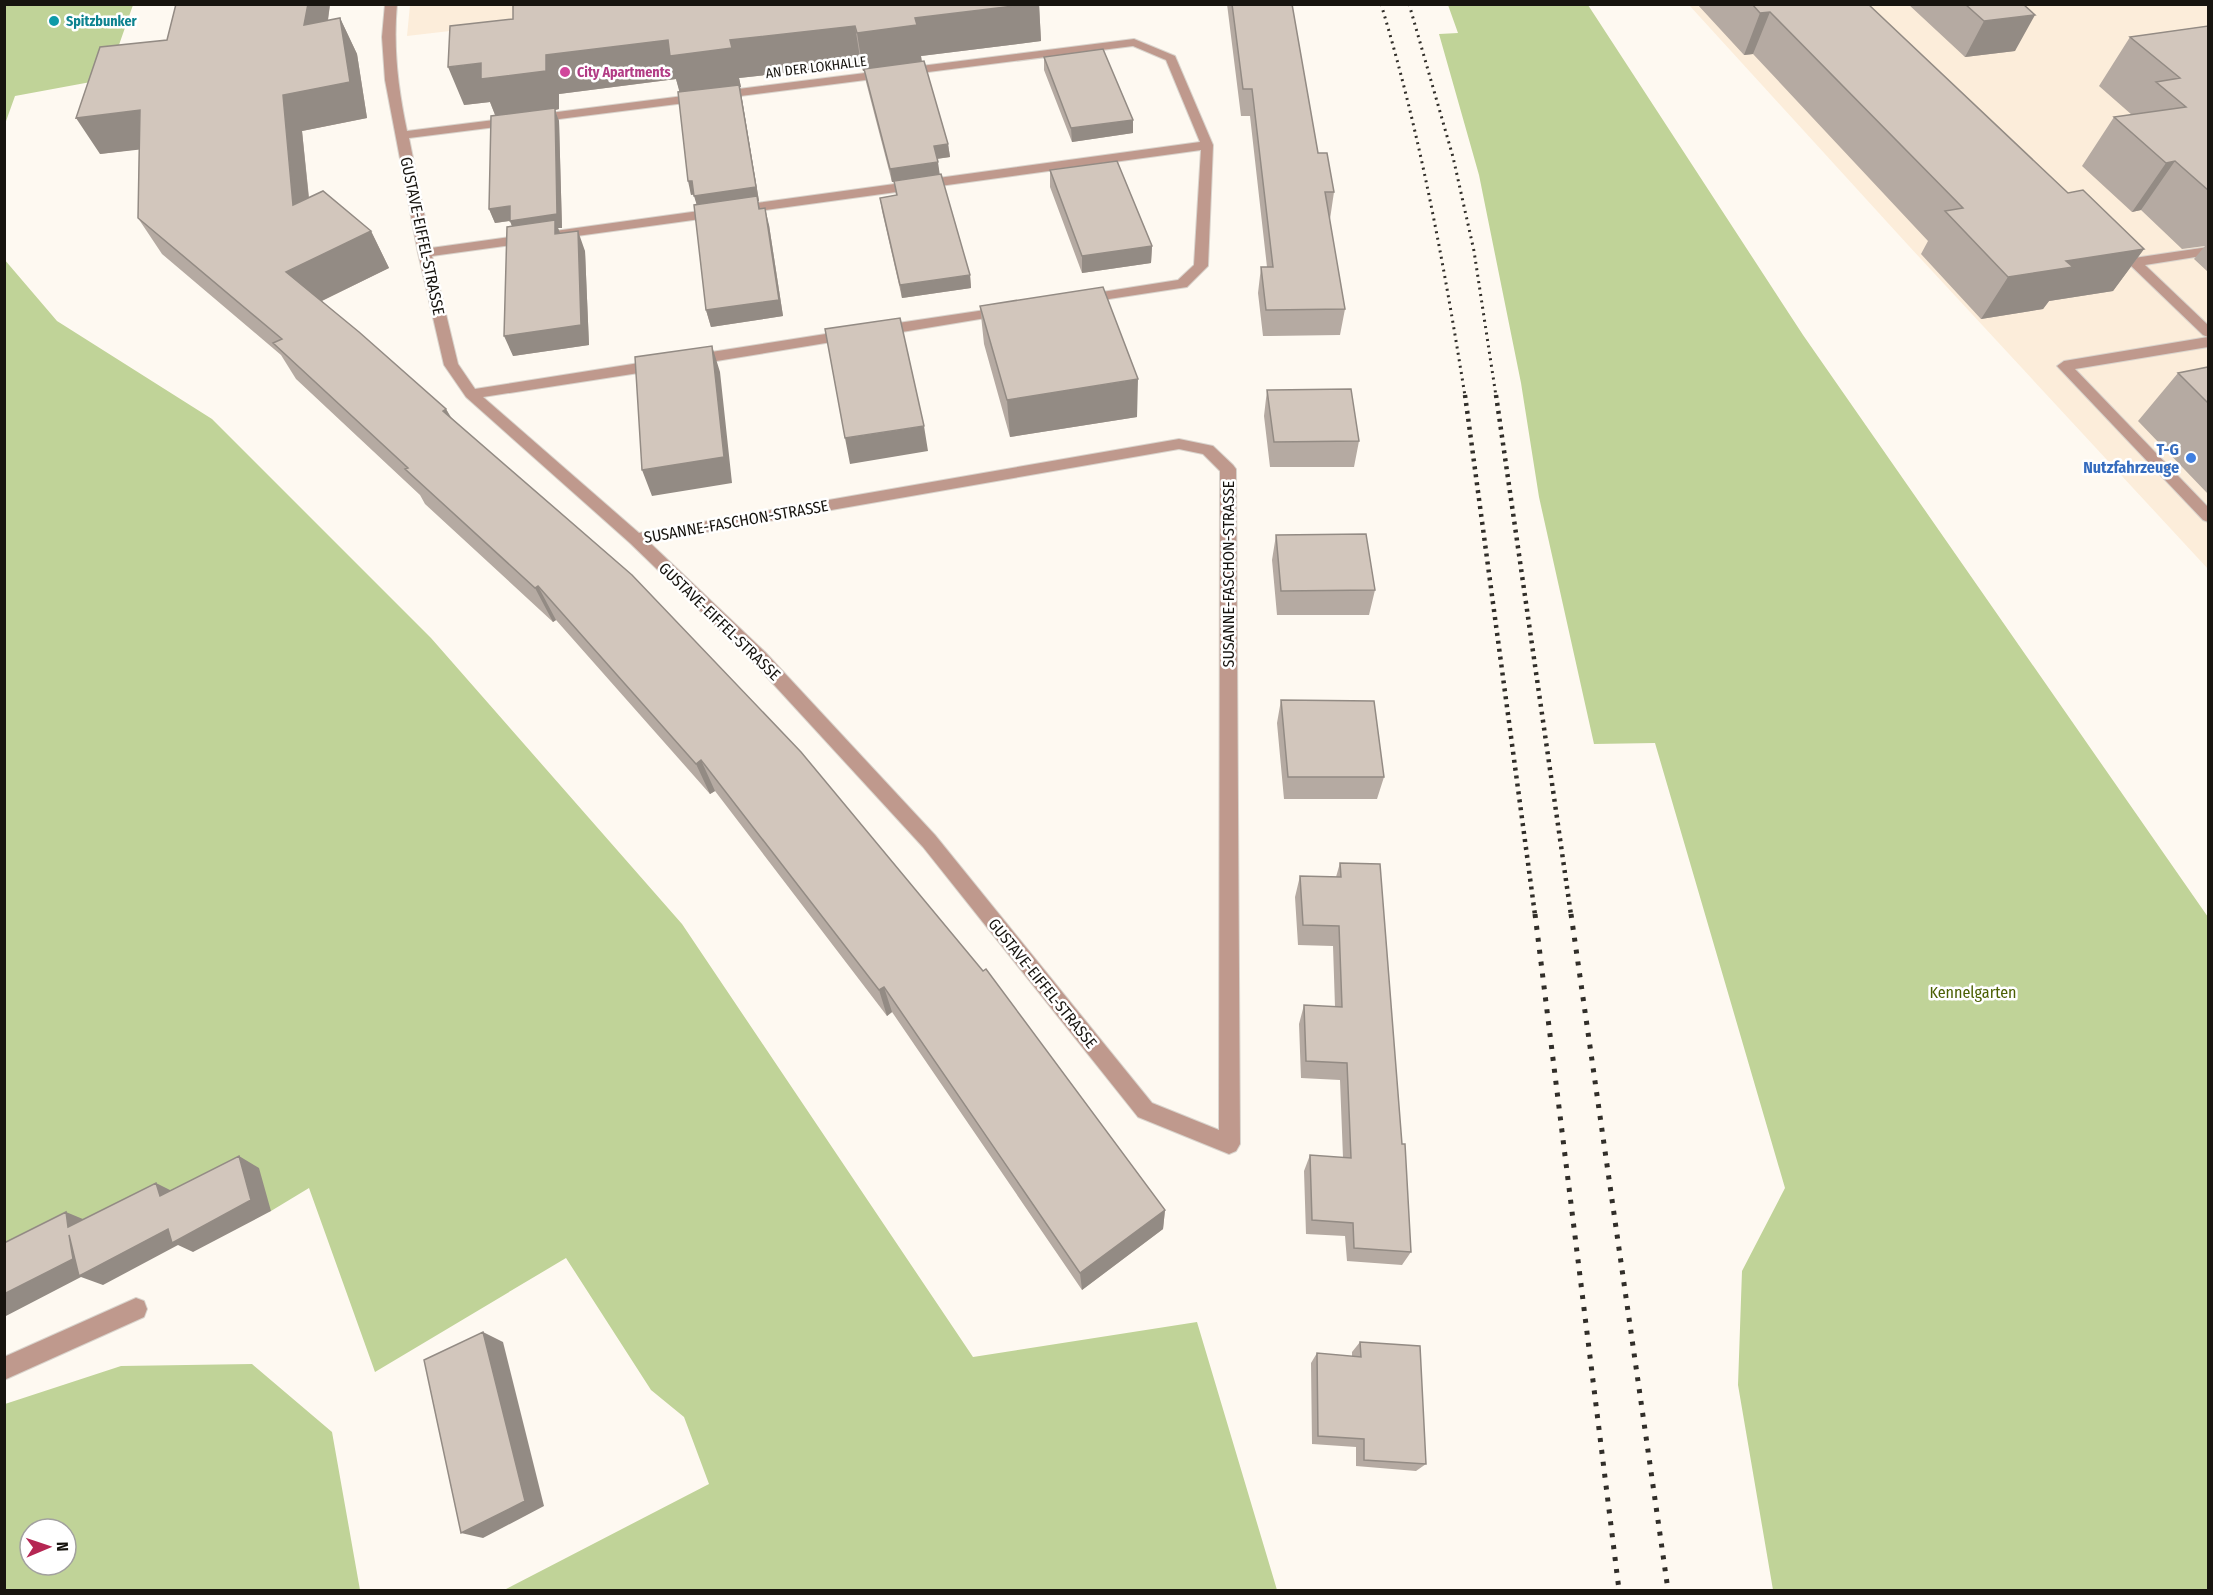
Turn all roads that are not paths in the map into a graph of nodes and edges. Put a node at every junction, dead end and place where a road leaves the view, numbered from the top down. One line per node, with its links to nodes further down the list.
1 (391, 4): 2 (street, GUSTAVE-EIFFEL-STRASSE)
2 (403, 135): 3 (street, AN DER LOKHALLE); 5 (street, GUSTAVE-EIFFEL-STRASSE)
3 (1208, 145): 5 (street); 6 (street, AN DER LOKHALLE)
4 (2208, 251): 8 (street)
5 (425, 252): 10 (street, GUSTAVE-EIFFEL-STRASSE)
6 (1075, 300)
7 (1016, 309): 10 (street)
8 (2208, 332)
9 (2208, 342): 11 (street)
10 (471, 394): 12 (street, GUSTAVE-EIFFEL-STRASSE)
11 (2208, 516)
12 (636, 539): 13 (street, GUSTAVE-EIFFEL-STRASSE); 13 (street, SUSANNE-FASCHON-STRASSE)
13 (1229, 1144)
14 (136, 1310): 15 (street)
15 (4, 1369)

